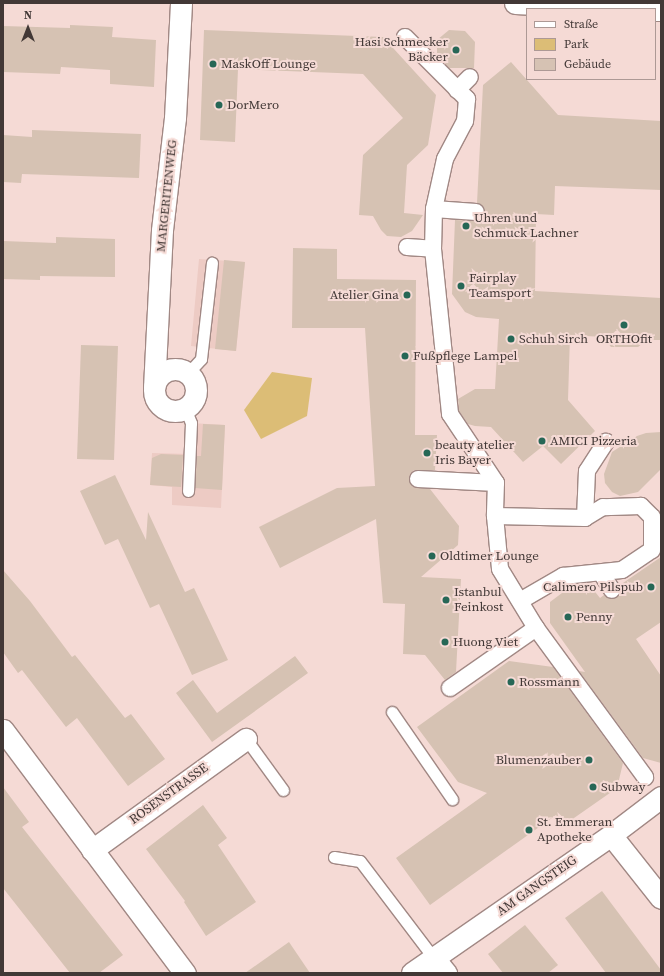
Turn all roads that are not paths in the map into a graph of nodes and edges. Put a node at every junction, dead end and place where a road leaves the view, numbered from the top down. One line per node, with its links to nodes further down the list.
1 (181, 3): 14 (street, MARGERITENWEG)
2 (515, 3): 3 (street)
3 (537, 7): 4 (street)
4 (588, 8)
5 (405, 37): 7 (street)
6 (470, 77): 7 (street)
7 (457, 90): 8 (street)
8 (434, 209): 9 (street); 11 (street)
9 (476, 212)
10 (407, 248): 11 (street)
11 (433, 249): 18 (street)
12 (212, 263): 13 (lane)
13 (188, 373): 14 (street); 15 (street)
14 (154, 388): 15 (street, MARGERITENWEG)
15 (185, 408): 19 (lane)
16 (606, 442): 21 (street)
17 (418, 479): 18 (street)
18 (496, 482): 20 (street)
19 (188, 491)
20 (494, 516): 21 (street); 24 (street)
21 (585, 518): 22 (street)
22 (600, 573): 23 (street); 24 (street)
23 (612, 590)
24 (520, 601): 25 (street)
25 (536, 628): 26 (street); 30 (street)
26 (450, 688)
27 (392, 712): 33 (lane)
28 (3, 730): 35 (street)
29 (246, 739): 31 (lane); 35 (street, ROSENSTRASSE)
30 (645, 777)
31 (283, 790)
32 (661, 798): 34 (street, AM GANGSTEIG)
33 (452, 799)
34 (611, 835): 37 (street); 38 (street, AM GANGSTEIG)
35 (92, 850): 39 (street)
36 (334, 857): 38 (lane)
37 (661, 898)
38 (433, 957): 40 (street, AM GANGSTEIG); 41 (street)
39 (185, 973)
40 (412, 973)
41 (446, 973)

